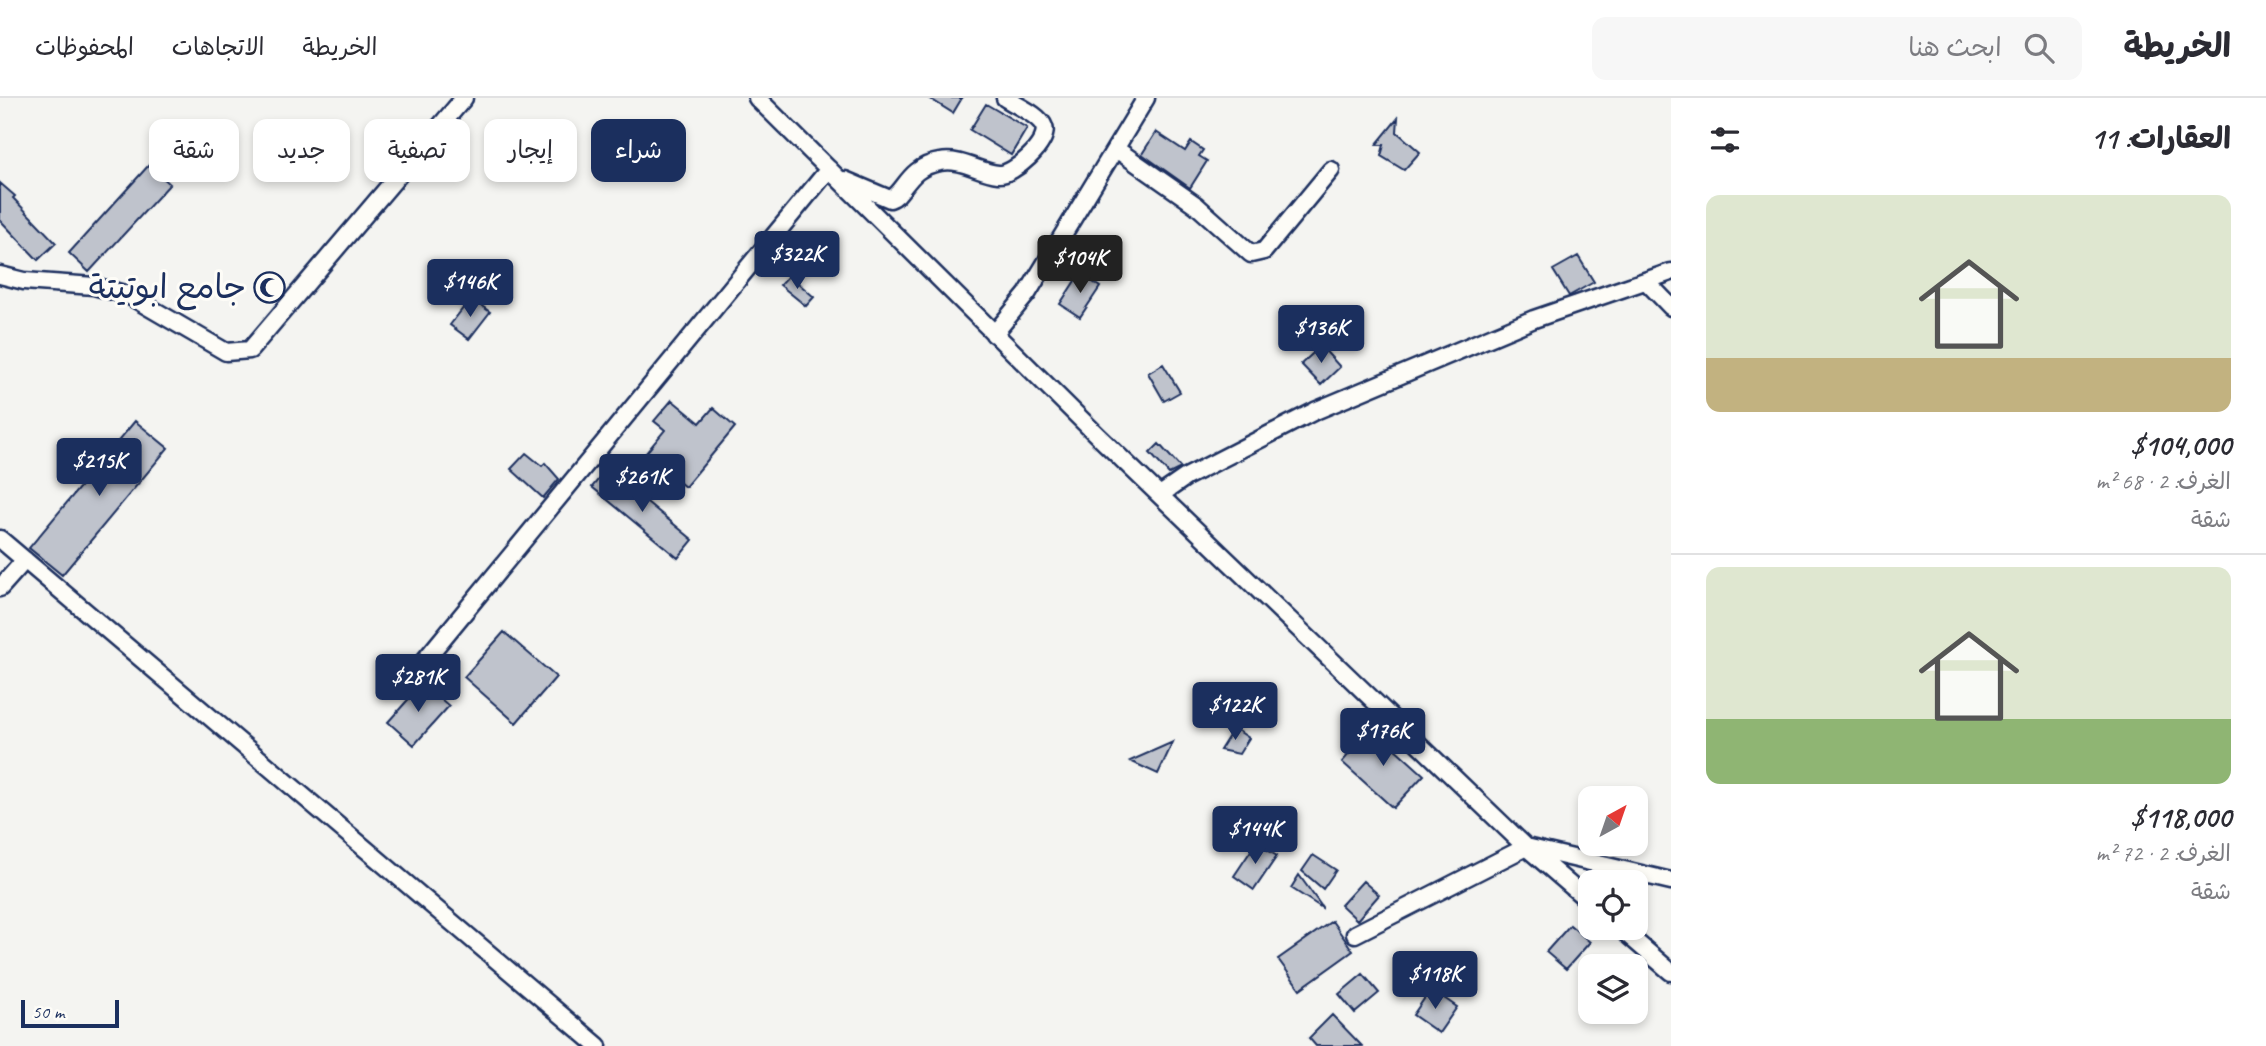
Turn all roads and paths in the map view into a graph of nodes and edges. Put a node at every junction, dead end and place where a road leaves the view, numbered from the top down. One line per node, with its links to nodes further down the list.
1 (464, 98): 9 (street)
2 (757, 98): 7 (street)
3 (1005, 98): 7 (street)
4 (1146, 98): 5 (street)
5 (1115, 149): 6 (street); 12 (street)
6 (1331, 170)
7 (835, 174): 12 (street); 17 (street)
8 (1671, 272): 10 (street)
9 (0, 275)
10 (1647, 282): 11 (street); 13 (street)
11 (1671, 307)
12 (995, 334): 13 (street)
13 (1160, 495): 18 (street)
14 (0, 539): 15 (street)
15 (25, 560): 16 (street); 24 (street)
16 (0, 588)
17 (420, 666)
18 (1526, 846): 19 (street); 20 (street); 21 (street)
19 (1671, 881)
20 (1578, 892)
21 (1355, 934)
22 (1634, 940): 23 (street)
23 (1671, 972)
24 (598, 1046)

